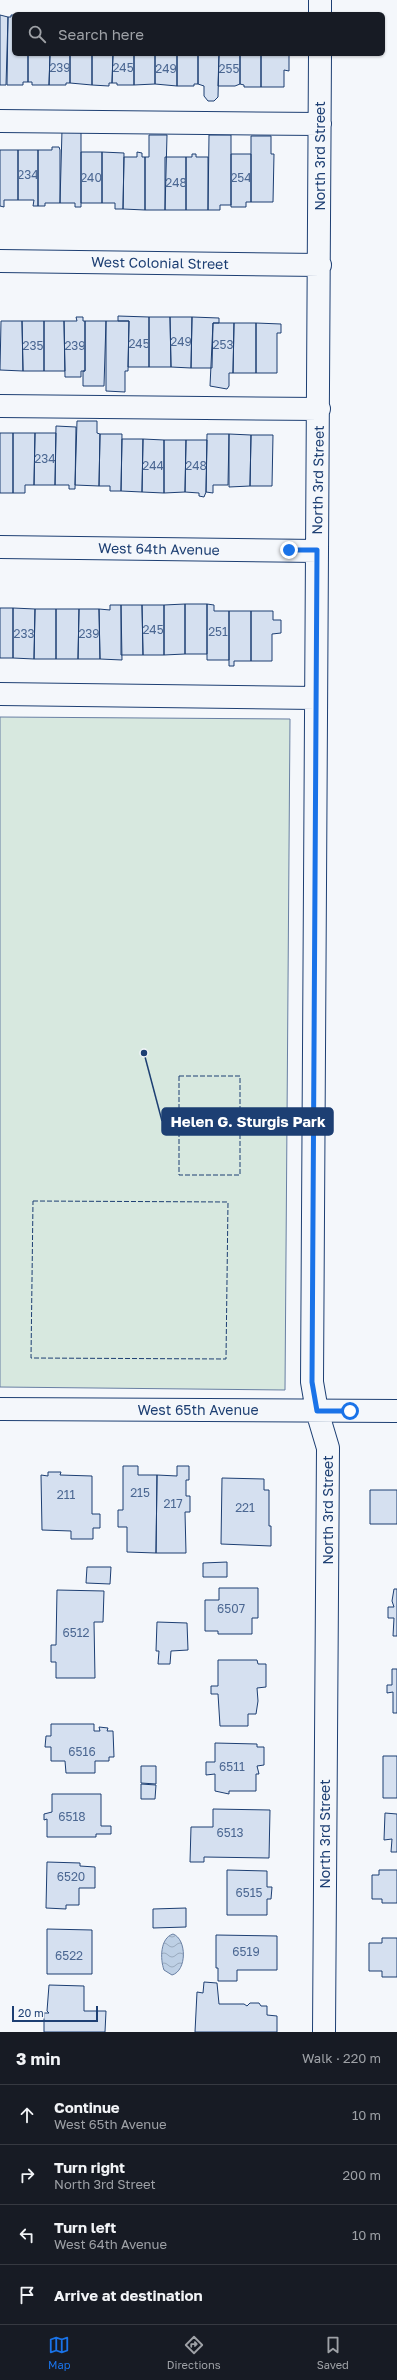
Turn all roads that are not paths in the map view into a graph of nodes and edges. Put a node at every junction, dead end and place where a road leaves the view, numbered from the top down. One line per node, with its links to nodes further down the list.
1 (320, 0): 2 (street)
2 (320, 12)
3 (320, 56): 5 (street, North 3rd Street)
4 (0, 121): 5 (street)
5 (320, 124): 7 (street, North 3rd Street)
6 (0, 261): 7 (street, West Colonial Street)
7 (320, 265): 9 (street, North 3rd Street)
8 (0, 406): 9 (street)
9 (319, 409): 11 (street, North 3rd Street)
10 (0, 547): 11 (street, West 64th Avenue)
11 (317, 550): 13 (street, North 3rd Street)
12 (0, 694): 13 (street)
13 (315, 698): 15 (street, North 3rd Street)
14 (0, 1408): 15 (street, West 65th Avenue)
15 (317, 1411): 16 (street, West 65th Avenue); 17 (street, North 3rd Street)
16 (397, 1411)
17 (324, 2032)

